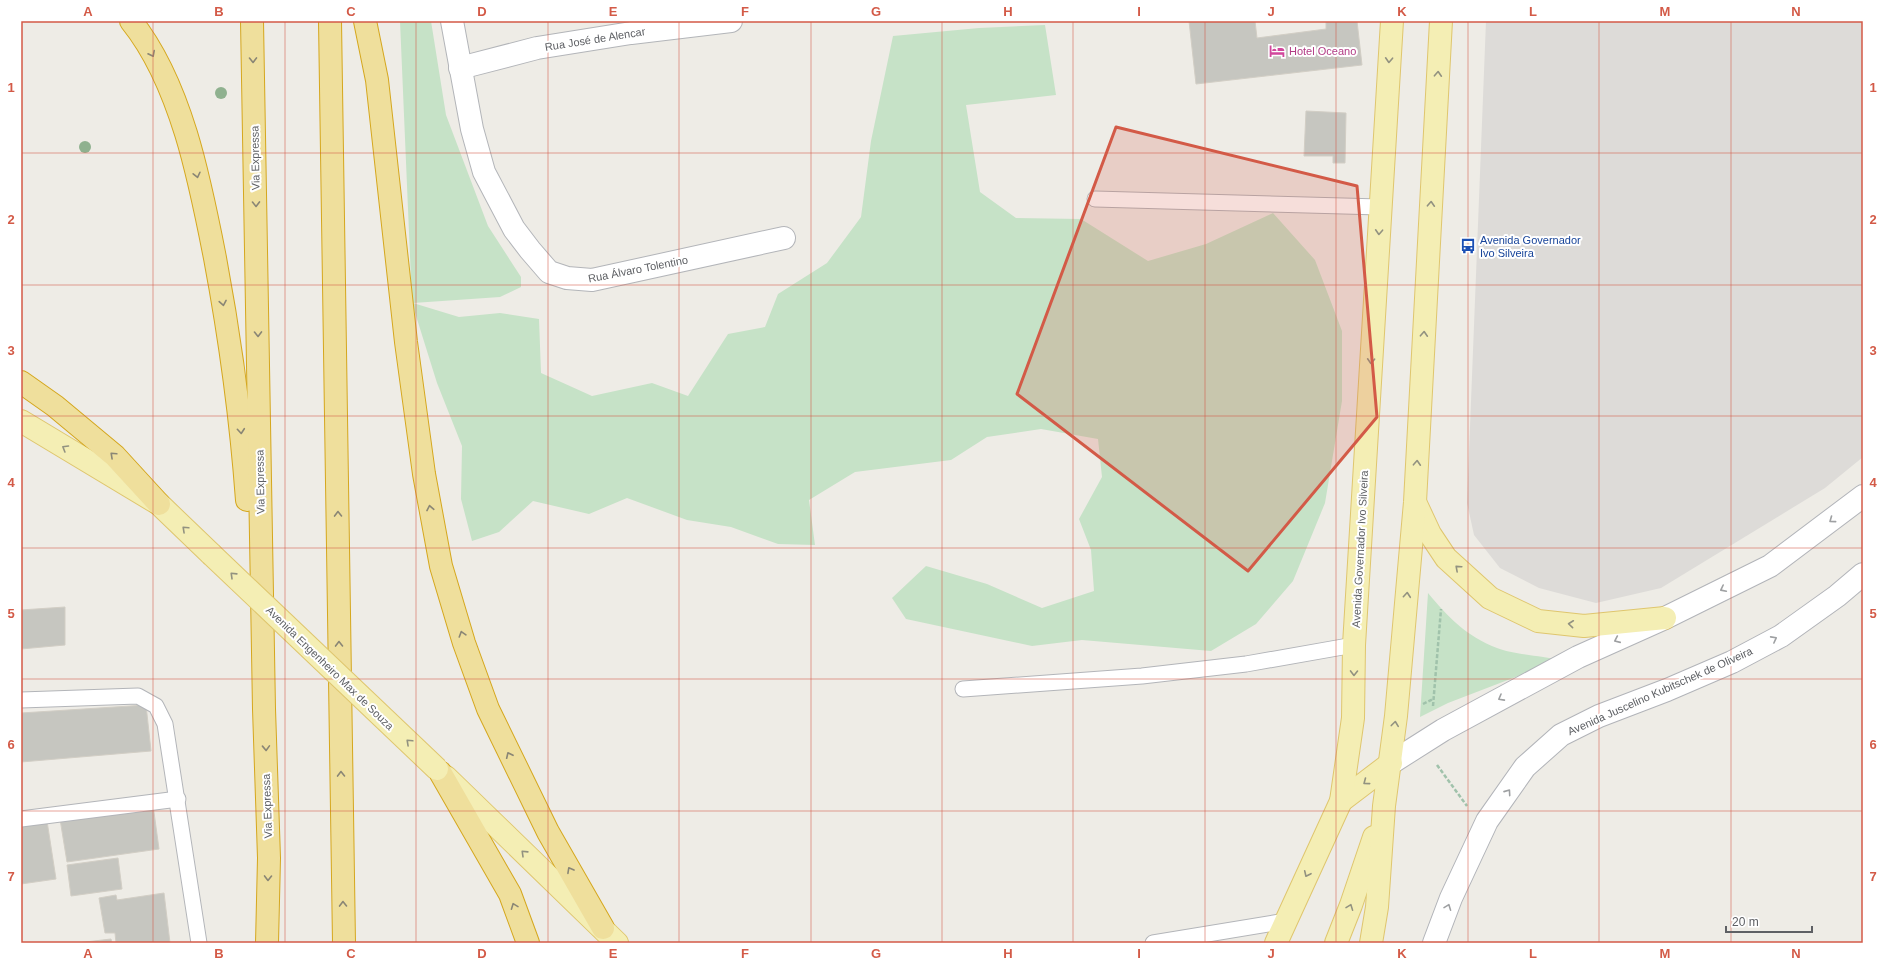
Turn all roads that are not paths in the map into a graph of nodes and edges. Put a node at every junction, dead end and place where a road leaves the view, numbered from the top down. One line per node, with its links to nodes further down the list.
1 (131, 21): 23 (highway, one-way to 23)
2 (252, 21): 23 (highway, Via Expressa, one-way to 23)
3 (330, 21): 34 (highway, one-way to 3)
4 (365, 21): 31 (highway, one-way to 4)
5 (452, 21): 9 (main road, Rua Álvaro Tolentino)
6 (731, 21): 9 (main road, Rua José de Alencar)
7 (1392, 21): 11 (main road, Avenida Governador Ivo Silveira, one-way to 11)
8 (1441, 21): 16 (main road, one-way to 8)
9 (460, 68): 12 (main road, Rua Álvaro Tolentino)
10 (1095, 199): 11 (lane)
11 (1380, 207): 20 (main road, Avenida Governador Ivo Silveira, one-way to 20)
12 (784, 238)
13 (21, 382): 17 (highway, one-way to 13)
14 (21, 421): 17 (main road, Avenida Engenheiro Max de Souza, one-way to 14)
15 (1863, 496): 19 (main road, one-way to 19)
16 (1415, 502): 19 (main road, one-way to 16); 24 (main road, one-way to 16)
17 (158, 504): 25 (main road, Avenida Engenheiro Max de Souza, one-way to 17, bridge)
18 (1863, 574): 40 (main road, Avenida Juscelino Kubitschek de Oliveira, one-way to 18)
19 (1665, 618): 24 (main road, one-way to 24)
20 (1354, 645): 21 (lane); 27 (main road, Avenida Governador Ivo Silveira, one-way to 27)
21 (963, 689)
22 (21, 700): 26 (lane)
23 (264, 709): 33 (highway, Via Expressa, one-way to 33)
24 (1391, 763): 27 (main road, one-way to 27); 28 (main road)
25 (439, 770): 31 (main road, Avenida Engenheiro Max de Souza, one-way to 25); 35 (highway, one-way to 25)
26 (178, 799): 29 (lane); 32 (lane)
27 (1340, 801): 30 (main road, Avenida Governador Ivo Silveira, one-way to 30)
28 (1384, 806): 38 (main road, one-way to 28); 39 (main road)
29 (21, 819)
30 (1286, 921): 36 (lane); 37 (main road, Avenida Governador Ivo Silveira)
31 (610, 936)
32 (199, 943)
33 (267, 943)
34 (344, 943)
35 (528, 943)
36 (1153, 943)
37 (1276, 943)
38 (1336, 943)
39 (1371, 943)
40 (1434, 943)

